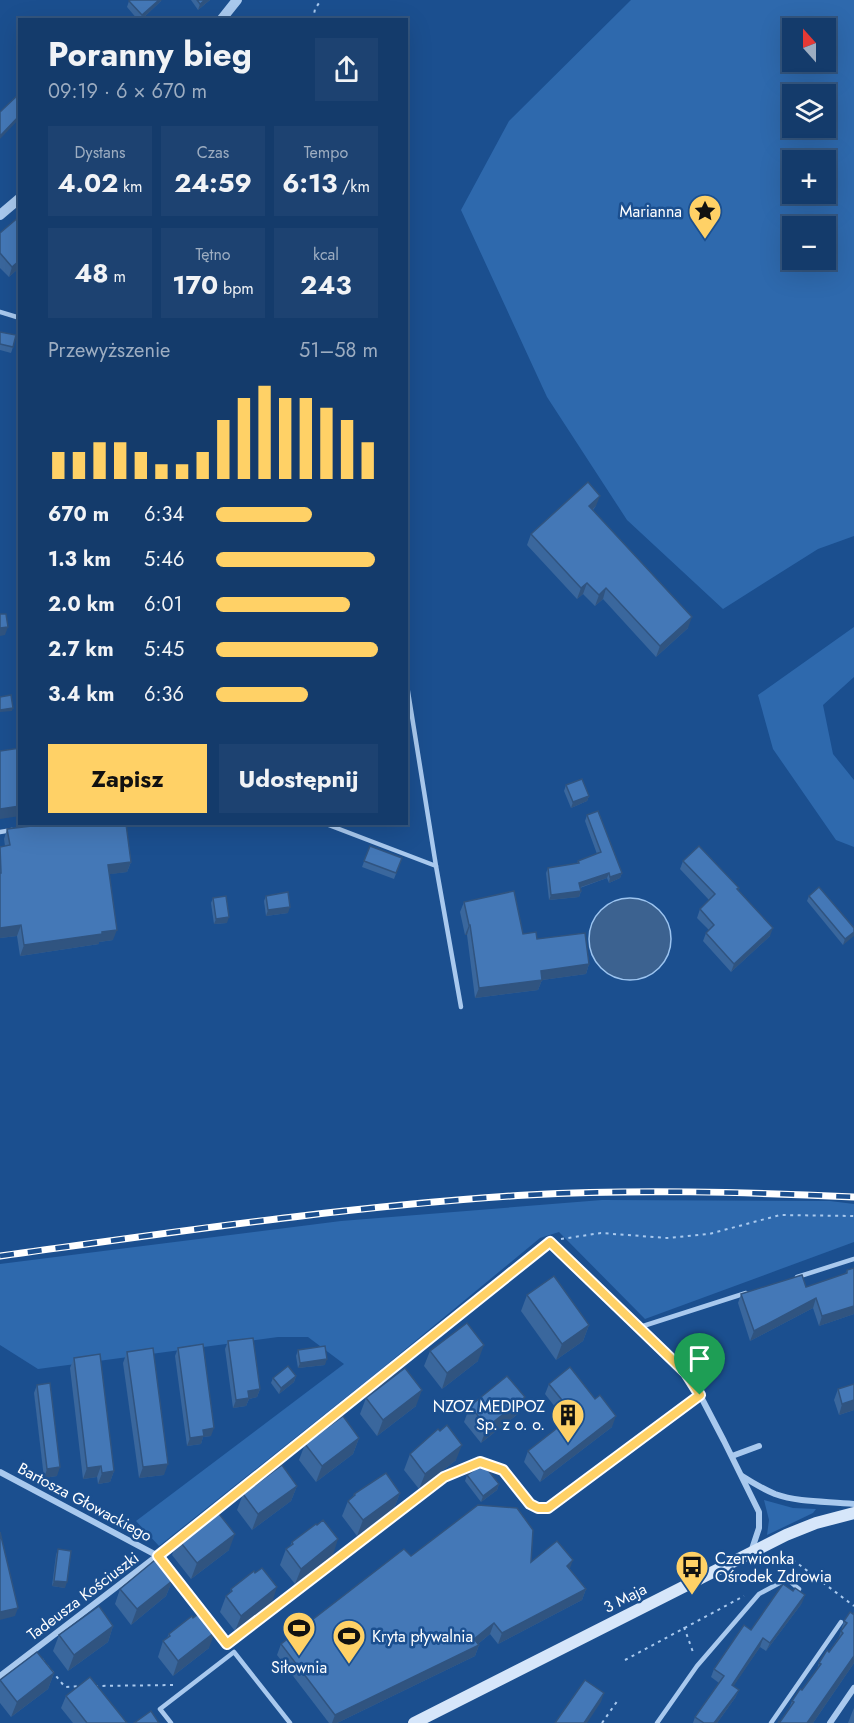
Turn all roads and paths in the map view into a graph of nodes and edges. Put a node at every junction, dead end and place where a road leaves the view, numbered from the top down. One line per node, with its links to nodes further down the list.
1 (237, 0): 3 (street)
2 (321, 0): 4 (path)
3 (223, 18)
4 (313, 18)
5 (18, 200): 6 (street)
6 (0, 215)
7 (0, 312): 8 (lane)
8 (18, 317)
9 (408, 691): 13 (lane)
10 (329, 825): 13 (lane)
11 (21, 829): 12 (lane)
12 (0, 832)
13 (436, 866): 14 (lane)
14 (461, 1007)
15 (854, 1216): 16 (path)
16 (550, 1242): 20 (street); 30 (street, Tadeusza Kościuszki)
17 (854, 1259): 18 (lane)
18 (786, 1281)
19 (753, 1291): 20 (lane)
20 (640, 1327): 21 (street)
21 (700, 1395): 23 (street); 24 (street)
22 (759, 1446): 23 (street)
23 (732, 1456): 26 (street)
24 (503, 1470): 37 (path)
25 (0, 1472): 30 (street, Bartosza Głowackiego)
26 (742, 1476): 27 (street); 29 (street)
27 (854, 1504)
28 (854, 1513): 29 (main road, 3 Maja)
29 (751, 1552): 48 (main road, 3 Maja)
30 (158, 1556): 37 (path); 38 (street, Tadeusza Kościuszki)
31 (793, 1560): 34 (path)
32 (799, 1589): 41 (lane)
33 (752, 1592): 36 (path)
34 (854, 1606)
35 (841, 1622): 51 (lane)
36 (684, 1627): 40 (path); 41 (path)
37 (227, 1644): 39 (path)
38 (35, 1649): 42 (street, Tadeusza Kościuszki); 43 (path)
39 (218, 1651)
40 (625, 1660)
41 (697, 1666): 50 (lane)
42 (0, 1676)
43 (183, 1678)
44 (854, 1688): 52 (street)
45 (618, 1700): 49 (path)
46 (171, 1723): 47 (lane)
47 (290, 1723)
48 (414, 1723)
49 (602, 1723)
50 (657, 1723)
51 (771, 1723)
52 (830, 1723)

